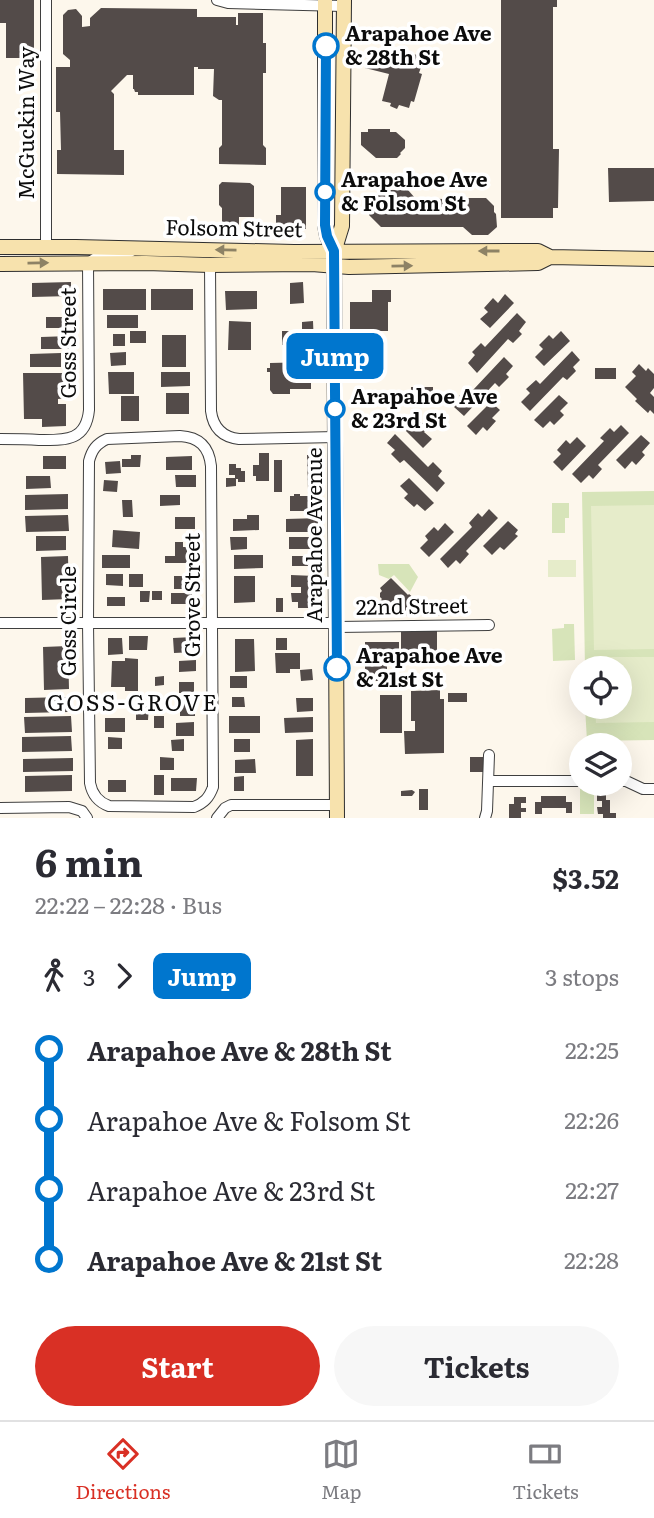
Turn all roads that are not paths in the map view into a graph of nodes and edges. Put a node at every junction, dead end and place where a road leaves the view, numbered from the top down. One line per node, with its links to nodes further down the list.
1 (46, 0): 5 (street, McGuckin Way)
2 (216, 0): 3 (street)
3 (325, 2): 4 (street); 8 (main road, Arapahoe Avenue)
4 (344, 3): 8 (main road, Arapahoe Avenue)
5 (46, 246): 6 (main road, Folsom Street); 7 (main road, Folsom Street)
6 (0, 247)
7 (135, 248): 8 (main road, Folsom Street, one-way to 7); 10 (street, Goss Street)
8 (334, 259): 9 (main road, Folsom Street); 12 (main road, Folsom Street); 13 (main road, Arapahoe Avenue)
9 (654, 260)
10 (88, 263): 11 (main road, Folsom Street, one-way to 10); 12 (main road, Folsom Street); 14 (street, Goss Street)
11 (0, 264)
12 (210, 265): 13 (street)
13 (336, 438): 19 (main road, Arapahoe Avenue)
14 (0, 439)
15 (100, 442): 17 (street, Goss Circle); 18 (street, Grove Street)
16 (0, 623): 17 (street, 22nd Street)
17 (88, 623): 18 (street, 22nd Street); 26 (street, Goss Circle)
18 (212, 624): 19 (street, 22nd Street); 26 (street, Grove Street)
19 (337, 625): 20 (street, 22nd Street); 28 (main road, Arapahoe Avenue)
20 (489, 625)
21 (489, 755): 22 (street)
22 (488, 781): 23 (street); 31 (street)
23 (569, 781)
24 (632, 784): 25 (street)
25 (654, 789)
26 (212, 791)
27 (0, 808): 30 (street)
28 (337, 811): 29 (street)
29 (220, 814)
30 (86, 816)
31 (485, 818)

